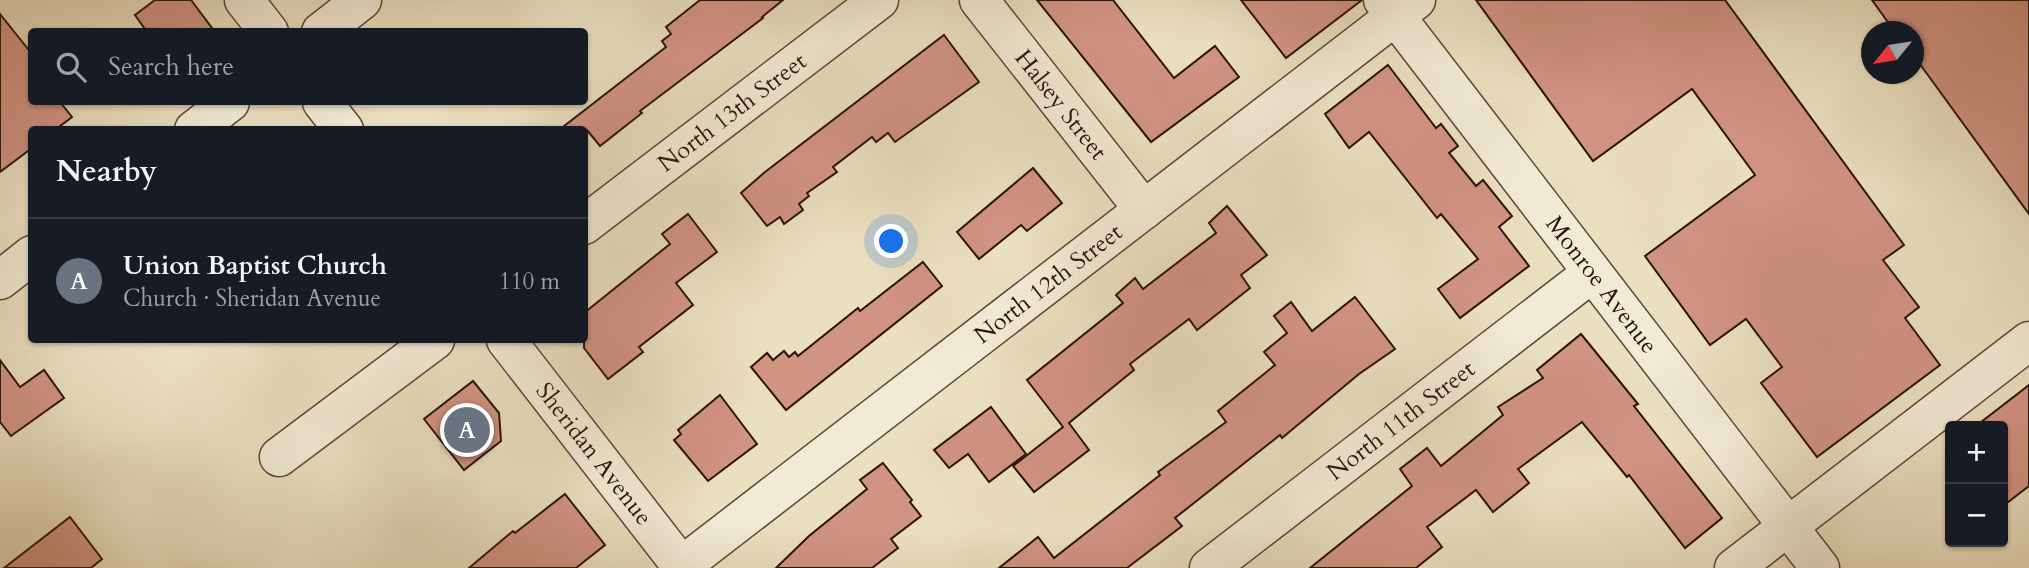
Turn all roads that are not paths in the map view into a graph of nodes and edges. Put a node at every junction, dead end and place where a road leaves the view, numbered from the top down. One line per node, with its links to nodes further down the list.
1 (244, 0): 6 (street)
2 (362, 0): 7 (street)
3 (879, 0): 13 (street, North 13th Street)
4 (979, 0): 12 (street, Halsey Street)
5 (1398, 5): 12 (street, North 12th Street); 15 (street, Monroe Avenue)
6 (265, 28)
7 (326, 28)
8 (226, 105): 10 (street)
9 (324, 105): 11 (street)
10 (199, 126)
11 (341, 126)
12 (1144, 210): 22 (street, North 12th Street)
13 (588, 222)
14 (28, 258): 16 (street)
15 (1592, 272): 21 (street, Monroe Avenue); 23 (street, North 11th Street)
16 (0, 280)
17 (2029, 341): 21 (street)
18 (431, 343): 20 (street)
19 (508, 343): 22 (street, Sheridan Avenue)
20 (279, 457)
21 (1788, 527): 24 (street); 25 (street, Monroe Avenue)
22 (681, 567)
23 (1209, 568)
24 (1734, 568)
25 (1820, 568)

